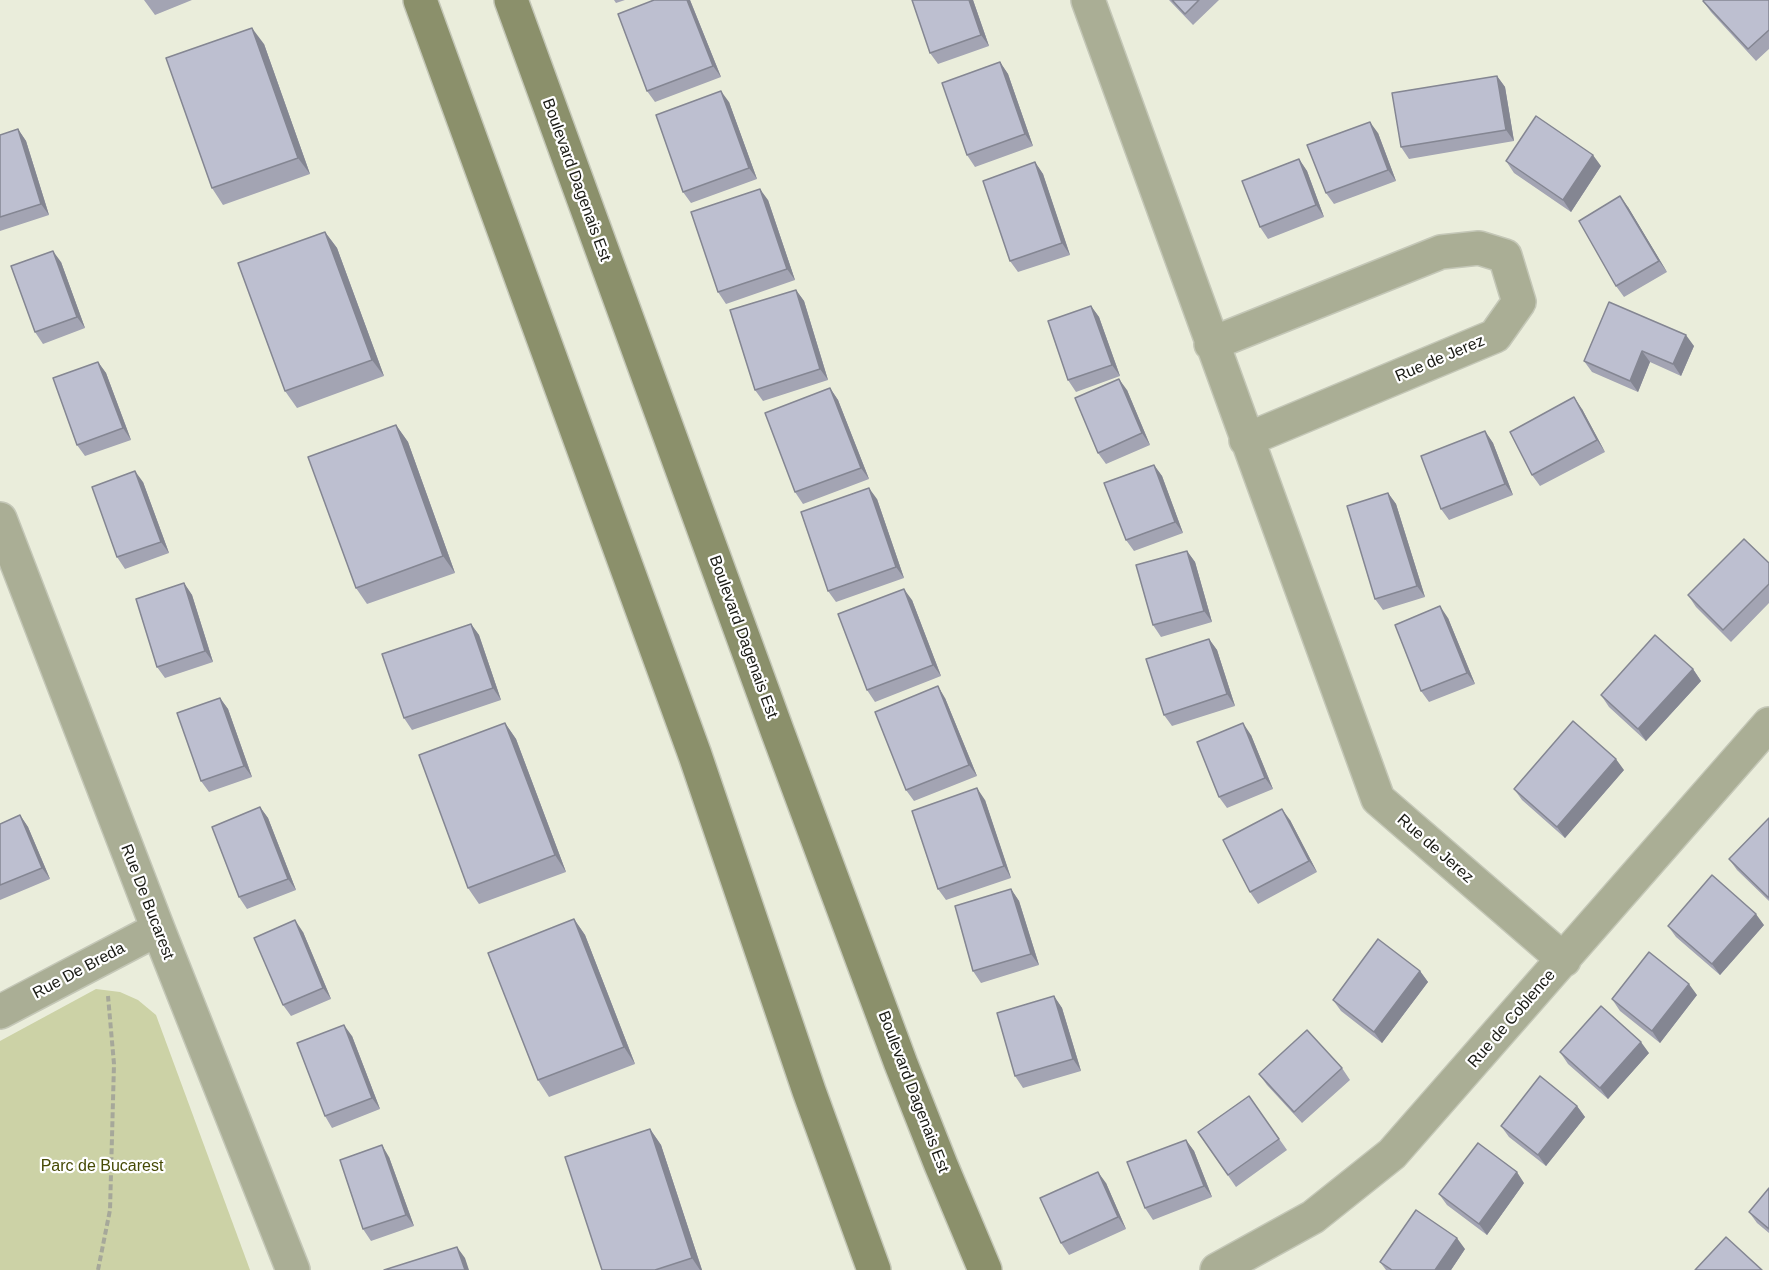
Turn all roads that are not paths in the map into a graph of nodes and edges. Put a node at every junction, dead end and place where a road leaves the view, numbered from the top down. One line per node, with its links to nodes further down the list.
1 (420, 0): 12 (main road)
2 (511, 0): 13 (main road, Boulevard Dagenais Est)
3 (1088, 0): 4 (street, Rue de Jerez)
4 (1211, 344): 5 (street, Rue de Jerez); 5 (street, Rue de Jerez)
5 (1246, 440): 9 (street, Rue de Jerez)
6 (2, 528): 8 (street, Rue De Bucarest)
7 (1769, 724): 9 (street, Rue de Coblence)
8 (158, 929): 10 (street, Rue De Breda); 11 (street, Rue De Bucarest)
9 (1564, 960): 14 (street, Rue de Coblence)
10 (0, 1012)
11 (293, 1270)
12 (874, 1270)
13 (985, 1270)
14 (1216, 1270)

